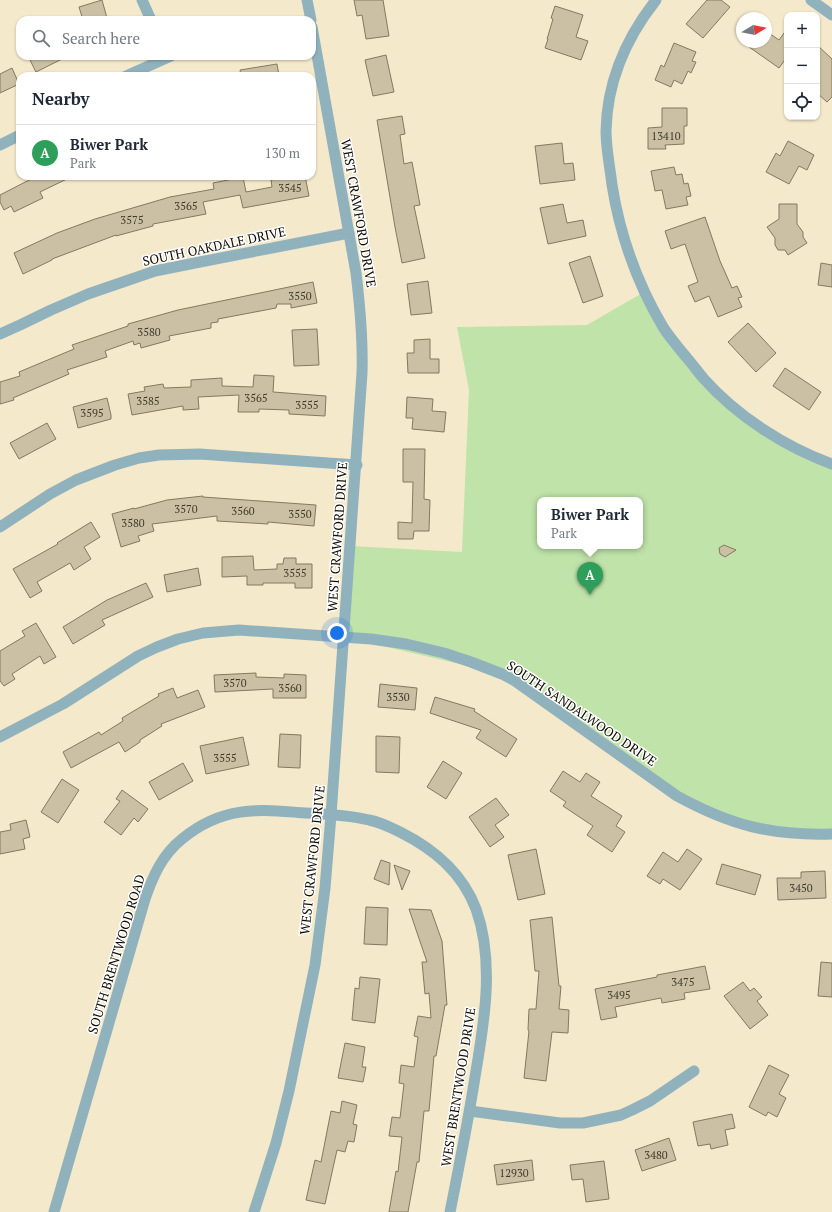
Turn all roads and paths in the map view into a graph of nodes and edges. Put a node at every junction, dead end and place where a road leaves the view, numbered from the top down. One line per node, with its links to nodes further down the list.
1 (142, 0): 6 (street)
2 (307, 0): 7 (street, WEST CRAWFORD DRIVE)
3 (656, 0): 16 (street)
4 (811, 0): 5 (street)
5 (832, 15)
6 (149, 16)
7 (308, 16)
8 (161, 60): 10 (street)
9 (316, 60): 13 (street, WEST CRAWFORD DRIVE)
10 (135, 72)
11 (16, 137): 12 (street)
12 (0, 145)
13 (349, 233): 14 (street, SOUTH OAKDALE DRIVE); 15 (street, WEST CRAWFORD DRIVE)
14 (0, 334)
15 (356, 464): 17 (street); 18 (street, WEST CRAWFORD DRIVE)
16 (832, 464)
17 (0, 527)
18 (344, 637): 19 (street, SOUTH SANDALWOOD DRIVE); 20 (street, WEST CRAWFORD DRIVE); 21 (street, SOUTH SANDALWOOD DRIVE)
19 (0, 737)
20 (331, 815): 23 (street, WEST BRENTWOOD DRIVE); 24 (street, SOUTH BRENTWOOD ROAD); 25 (street, WEST CRAWFORD DRIVE)
21 (832, 834)
22 (694, 1071): 23 (street)
23 (470, 1111): 26 (street, WEST BRENTWOOD DRIVE)
24 (54, 1212)
25 (254, 1212)
26 (450, 1212)

